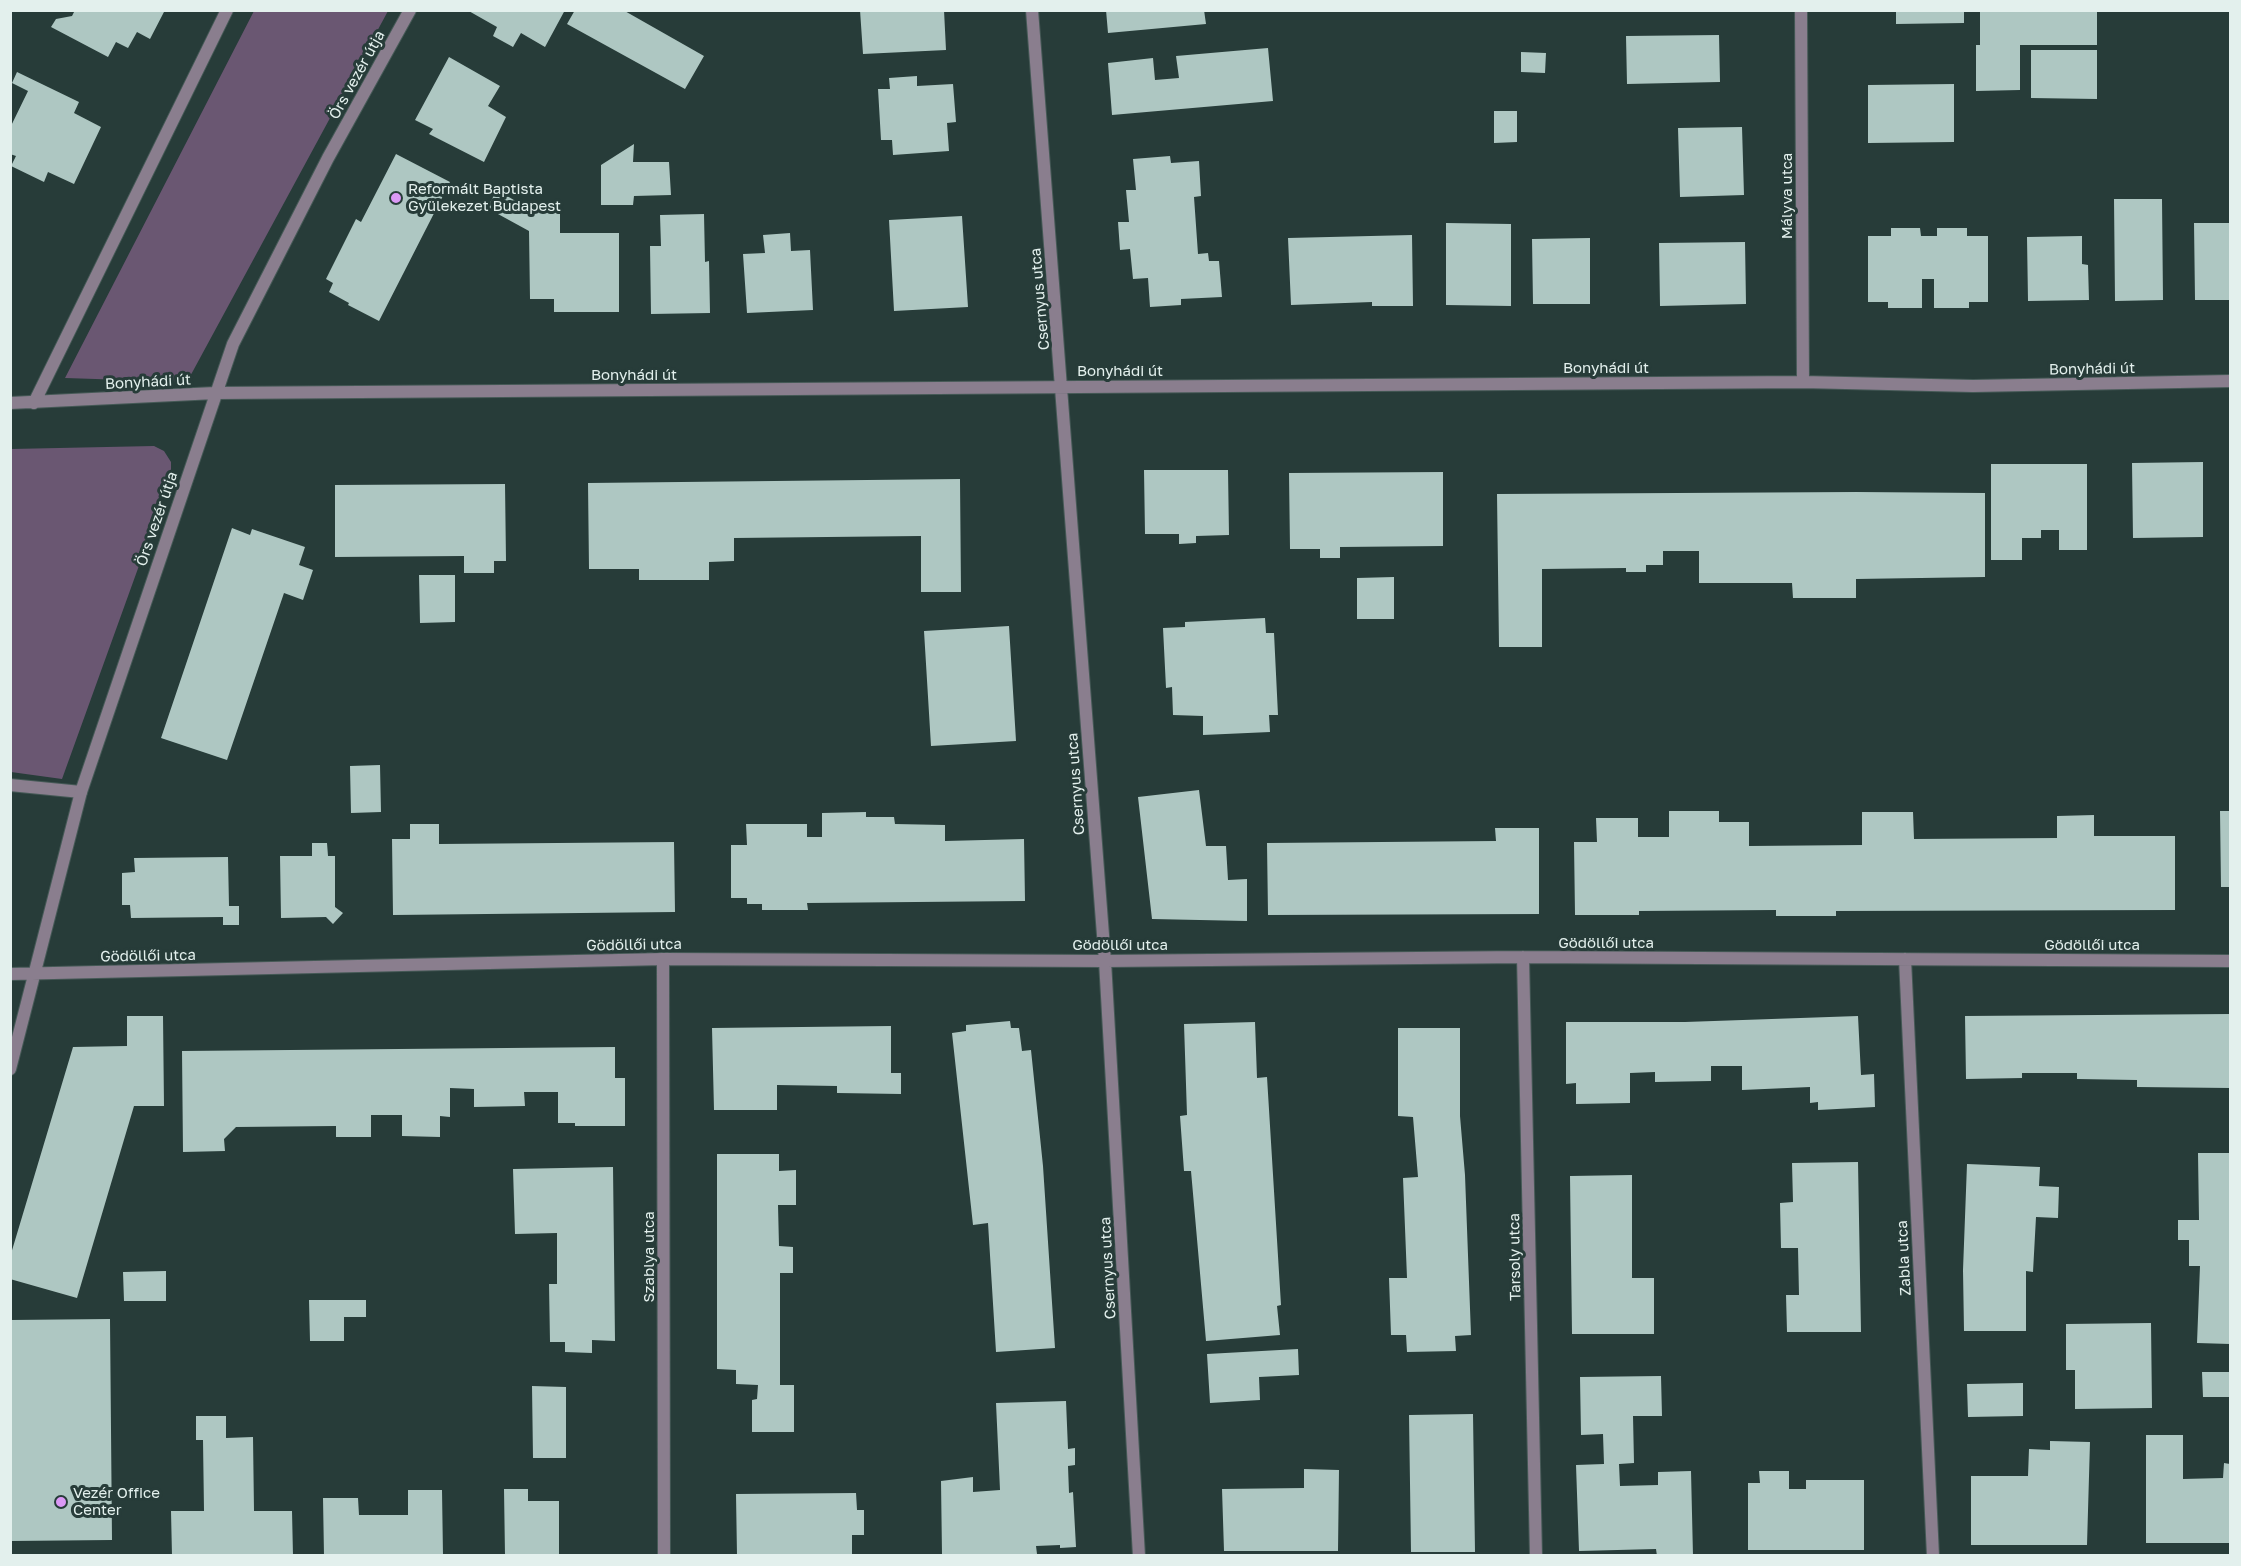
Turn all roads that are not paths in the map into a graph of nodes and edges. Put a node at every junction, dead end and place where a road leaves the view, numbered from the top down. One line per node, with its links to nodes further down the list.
1 (227, 10): 10 (street)
2 (410, 10): 8 (street, Örs vezér útja)
3 (1032, 10): 7 (street, Csernyus utca)
4 (1801, 10): 6 (street, Mályva utca)
5 (2230, 381): 6 (street, Bonyhádi út)
6 (1803, 382): 7 (street, Bonyhádi út)
7 (1062, 387): 8 (street, Bonyhádi út); 16 (street, Csernyus utca)
8 (215, 393): 10 (street, Bonyhádi út); 12 (street, Örs vezér útja)
9 (10, 403): 10 (street, Bonyhádi út)
10 (34, 403)
11 (10, 785): 12 (street)
12 (81, 792): 19 (street, Örs vezér útja)
13 (1523, 957): 15 (street, Gödöllői utca); 16 (street, Gödöllői utca); 23 (street, Tarsoly utca)
14 (663, 959): 16 (street, Gödöllői utca); 19 (street, Gödöllői utca); 21 (street, Szablya utca)
15 (1905, 959): 17 (street, Gödöllői utca); 24 (street, Zabla utca)
16 (1104, 960): 22 (street, Csernyus utca)
17 (2230, 961)
18 (10, 974): 19 (street, Gödöllői utca)
19 (34, 974): 20 (street, Örs vezér útja)
20 (10, 1069)
21 (664, 1556)
22 (1139, 1556)
23 (1536, 1556)
24 (1933, 1556)

